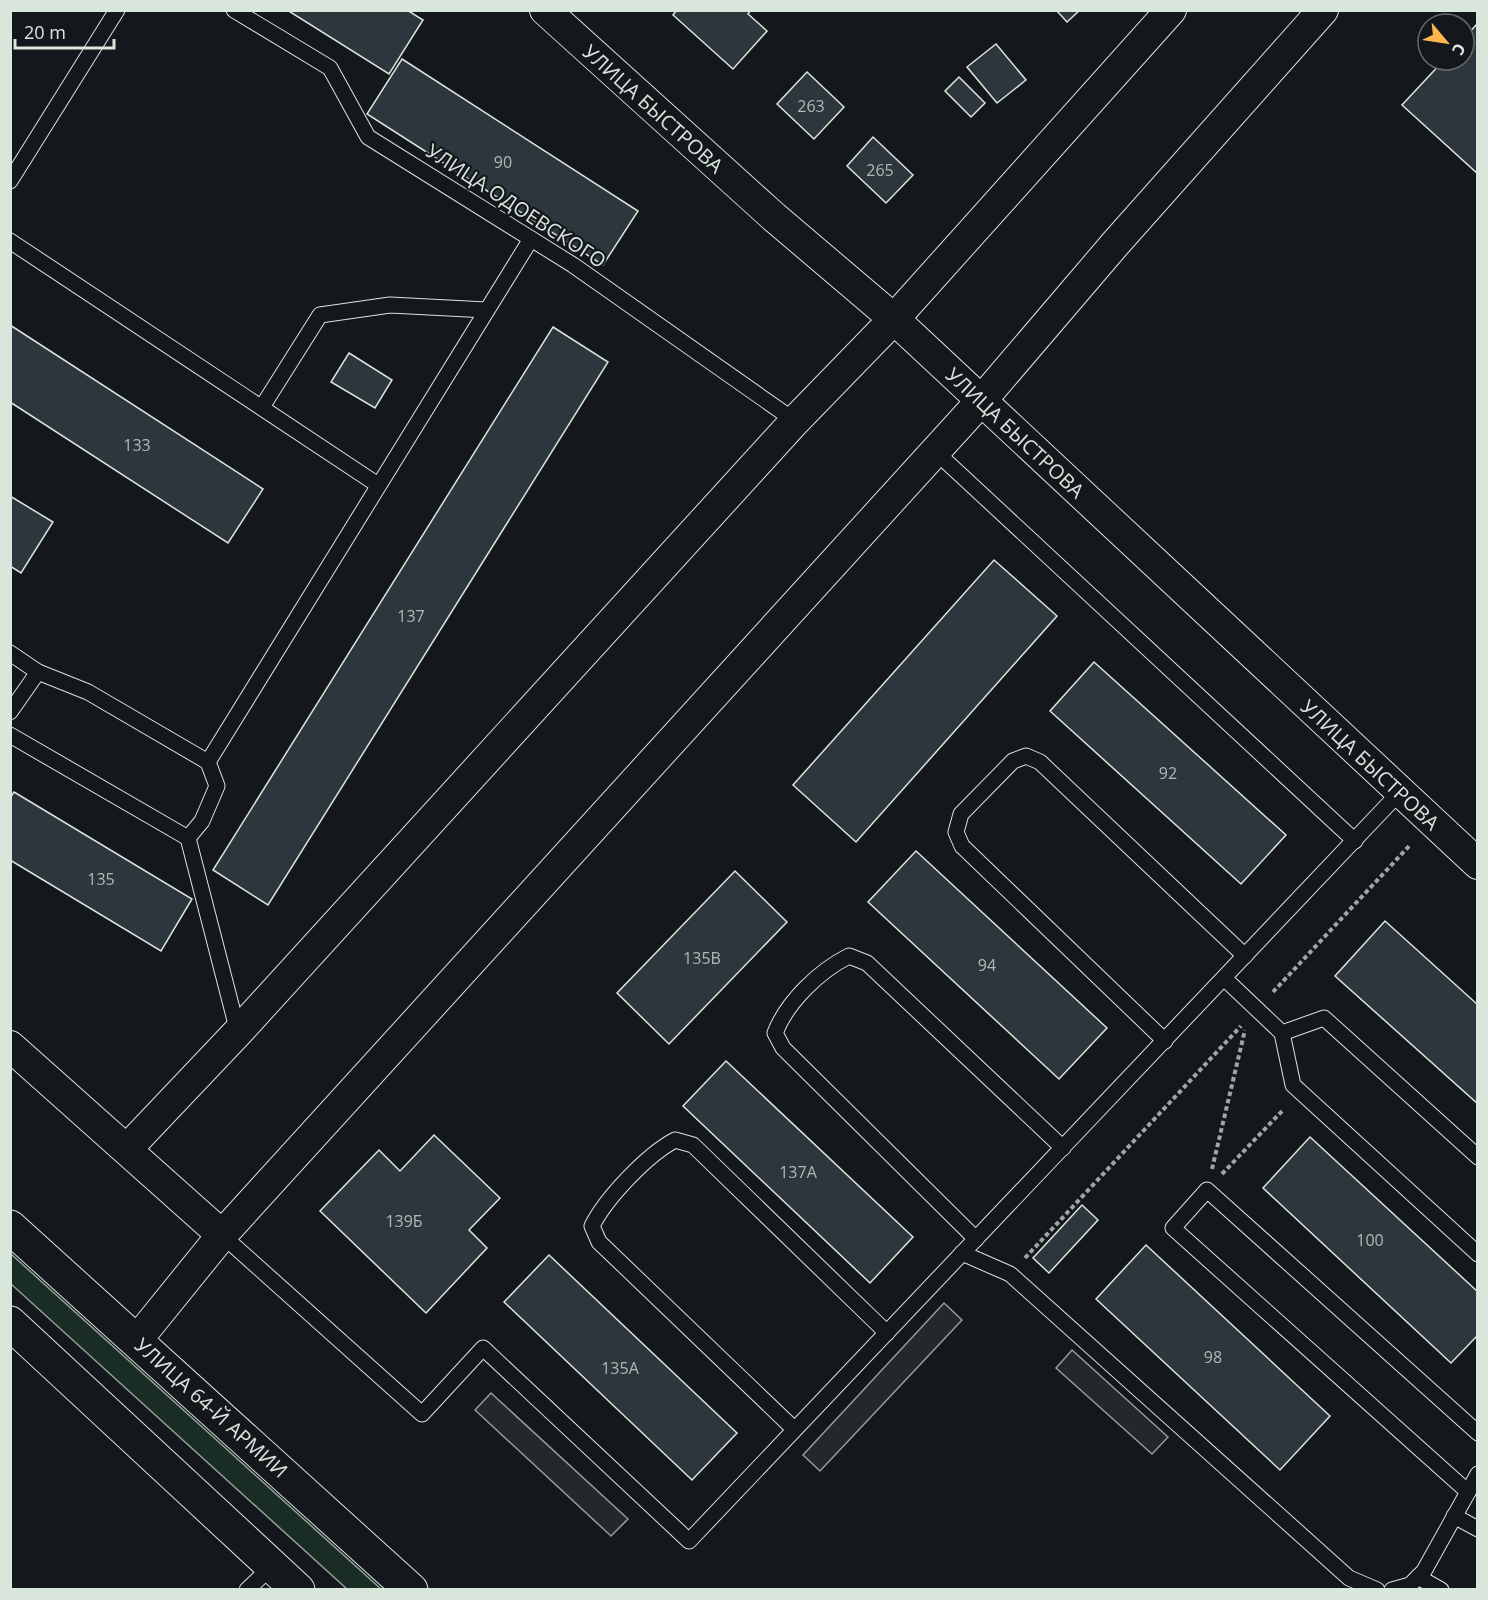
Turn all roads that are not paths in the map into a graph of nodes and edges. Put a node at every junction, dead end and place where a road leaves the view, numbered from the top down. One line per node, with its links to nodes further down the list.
1 (117, 10): 6 (lane)
2 (234, 10): 7 (lane, УЛИЦА ОДОЕВСКОГО)
3 (544, 10): 10 (street, УЛИЦА БЫСТРОВА)
4 (1171, 10): 10 (street)
5 (1323, 10): 11 (street)
6 (10, 181)
7 (531, 238): 9 (lane); 13 (lane, УЛИЦА ОДОЕВСКОГО)
8 (10, 241): 12 (lane)
9 (487, 310): 12 (lane); 15 (lane)
10 (894, 319): 11 (street, УЛИЦА БЫСТРОВА); 13 (street)
11 (981, 401): 14 (street); 21 (street, УЛИЦА БЫСТРОВА)
12 (262, 407): 15 (lane)
13 (795, 421): 27 (street)
14 (936, 452): 23 (lane); 35 (street)
15 (378, 485): 20 (lane)
16 (10, 653): 17 (lane)
17 (38, 672): 18 (lane); 20 (lane)
18 (10, 712)
19 (10, 735): 22 (lane)
20 (208, 762): 22 (lane)
21 (1400, 792): 23 (lane); 24 (street, УЛИЦА БЫСТРОВА)
22 (188, 838): 27 (lane)
23 (1355, 841): 25 (lane)
24 (1478, 864)
25 (1245, 956): 26 (lane); 29 (lane)
26 (1224, 978): 28 (lane); 29 (lane)
27 (238, 1032): 31 (street)
28 (1282, 1033): 33 (lane); 38 (lane)
29 (1165, 1041): 32 (lane)
30 (10, 1046): 31 (street)
31 (128, 1148): 35 (street)
32 (1063, 1148): 36 (lane); 36 (lane)
33 (1478, 1157)
34 (10, 1227): 41 (highway, УЛИЦА 64-Й АРМИИ)
35 (222, 1235): 41 (street); 42 (lane)
36 (976, 1239): 37 (lane)
37 (962, 1253): 40 (lane); 53 (lane)
38 (1478, 1254)
39 (10, 1323): 48 (highway)
40 (887, 1333): 42 (lane); 42 (lane)
41 (137, 1340): 52 (highway, УЛИЦА 64-Й АРМИИ)
42 (794, 1429)
43 (1478, 1433): 45 (lane)
44 (1478, 1474): 45 (lane)
45 (1468, 1492): 46 (lane)
46 (1454, 1516): 47 (lane); 49 (lane)
47 (1478, 1528)
48 (272, 1566): 50 (lane); 51 (highway)
49 (1413, 1584): 54 (lane); 55 (lane)
50 (247, 1590)
51 (298, 1590)
52 (411, 1590)
53 (1377, 1590)
54 (1392, 1590)
55 (1441, 1590)

